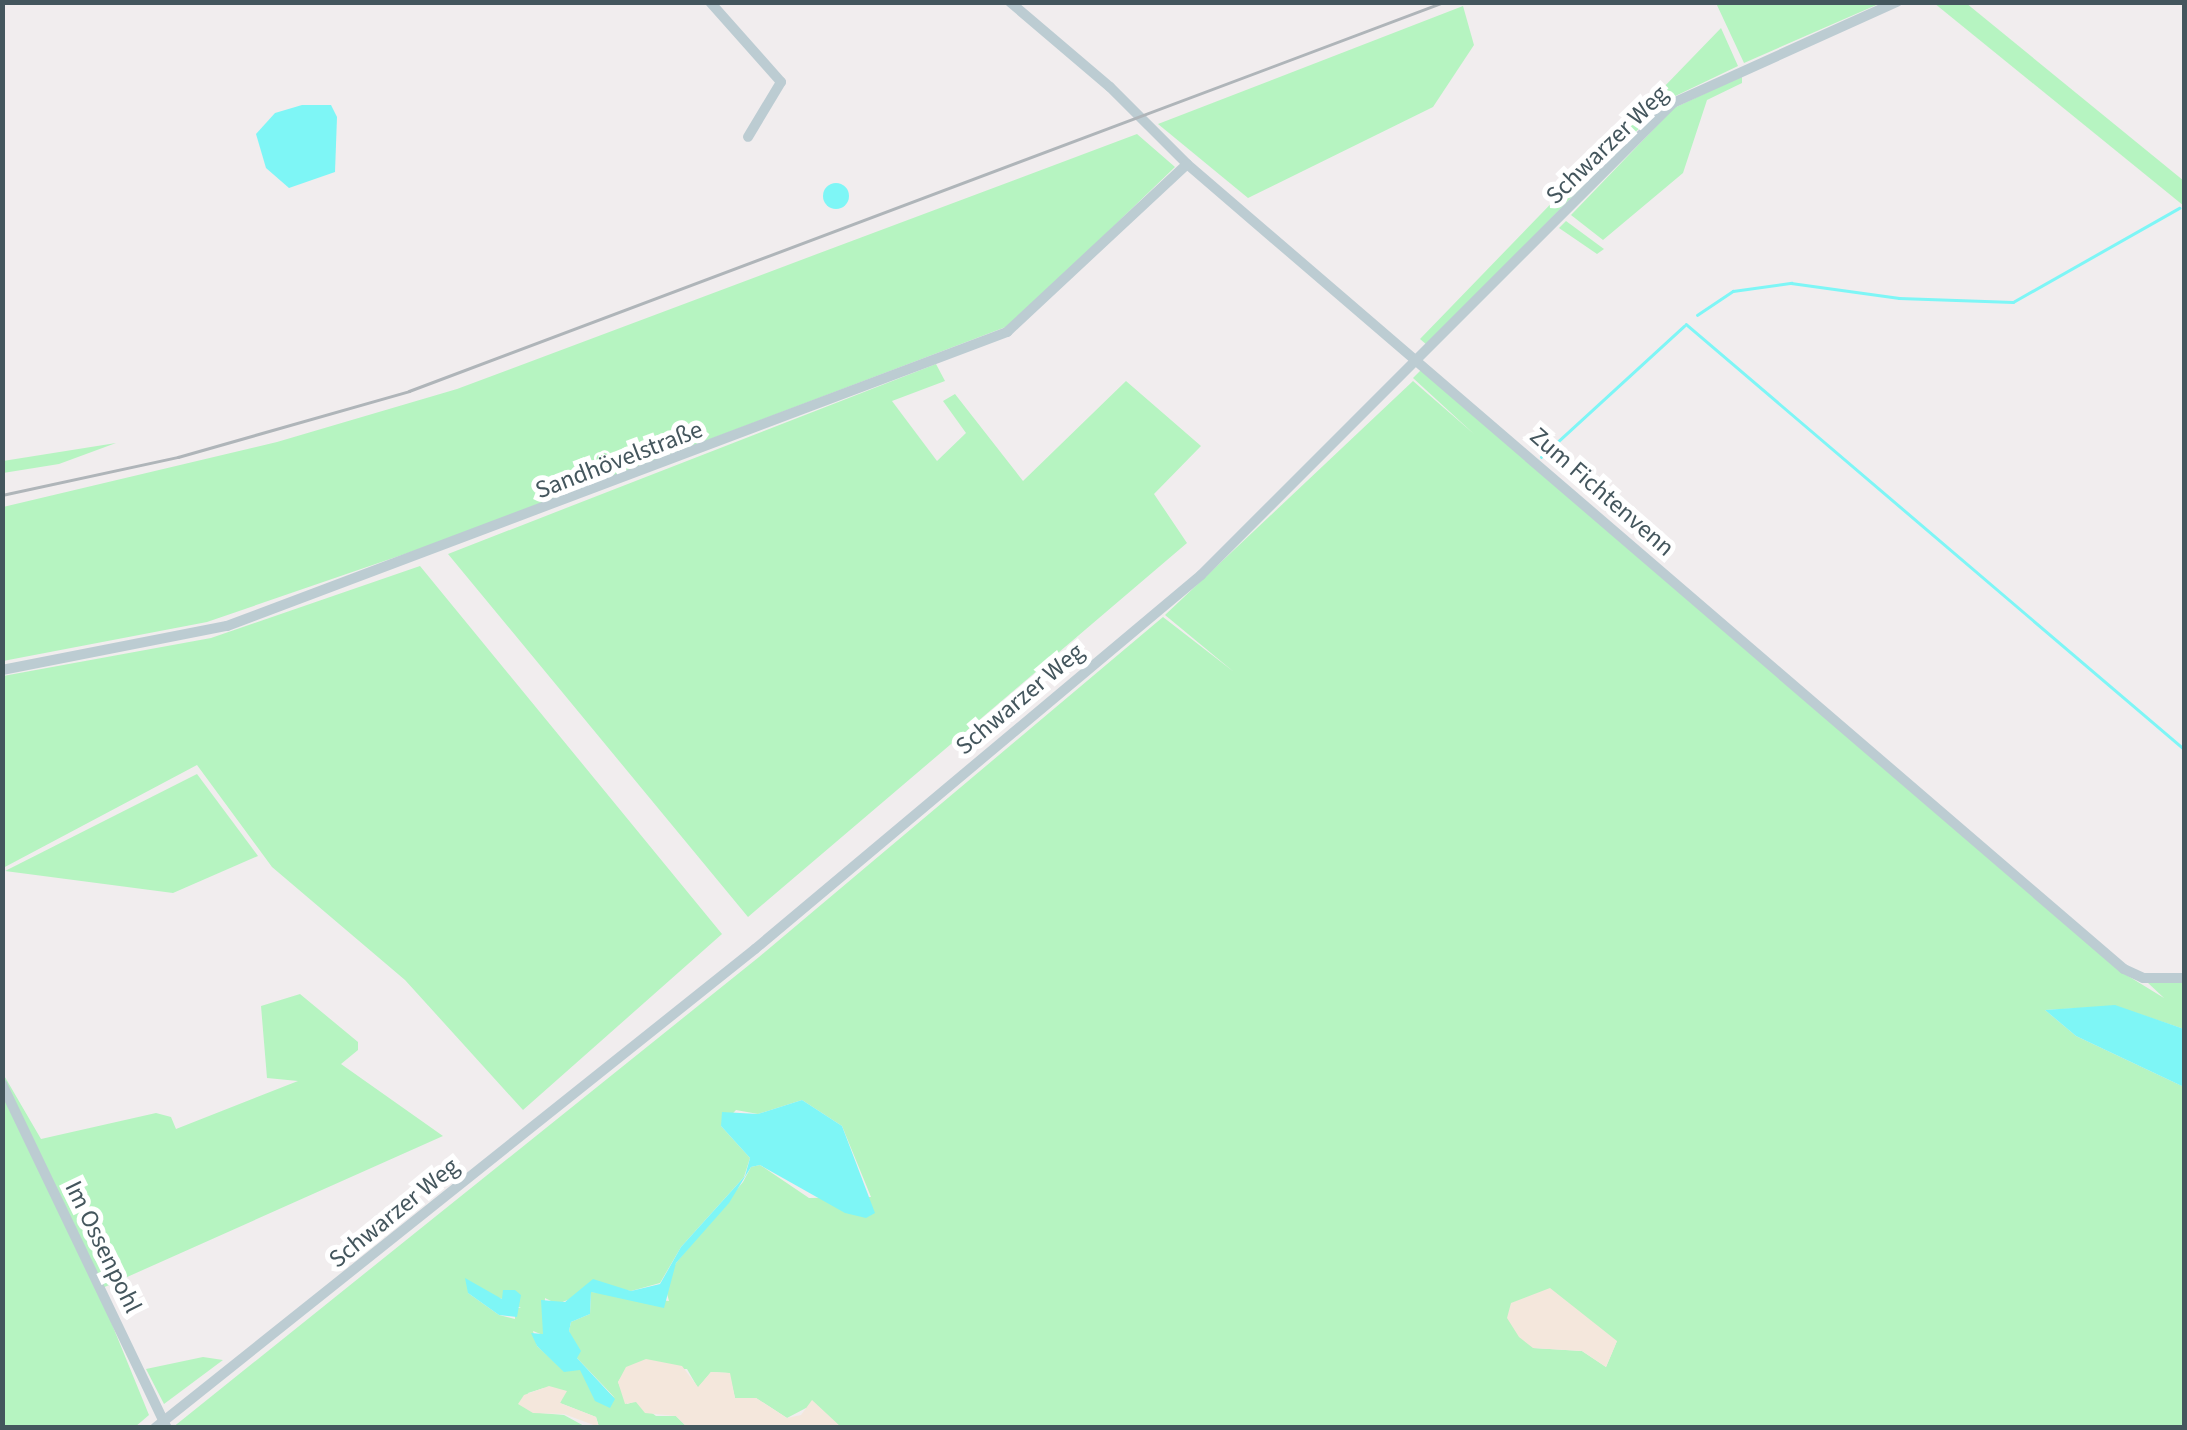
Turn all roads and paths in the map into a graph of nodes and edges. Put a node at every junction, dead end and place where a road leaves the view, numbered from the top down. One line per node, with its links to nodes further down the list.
1 (710, 2): 4 (street)
2 (1010, 2): 5 (street, Zum Fichtenvenn)
3 (1897, 2): 6 (street, Schwarzer Weg)
4 (748, 137)
5 (1187, 164): 6 (street, Zum Fichtenvenn); 7 (street, Sandhövelstraße)
6 (1419, 360): 8 (street, Zum Fichtenvenn); 10 (street, Schwarzer Weg)
7 (2, 670)
8 (2184, 978)
9 (2, 1084): 10 (street, Im Ossenpohl)
10 (162, 1425)

